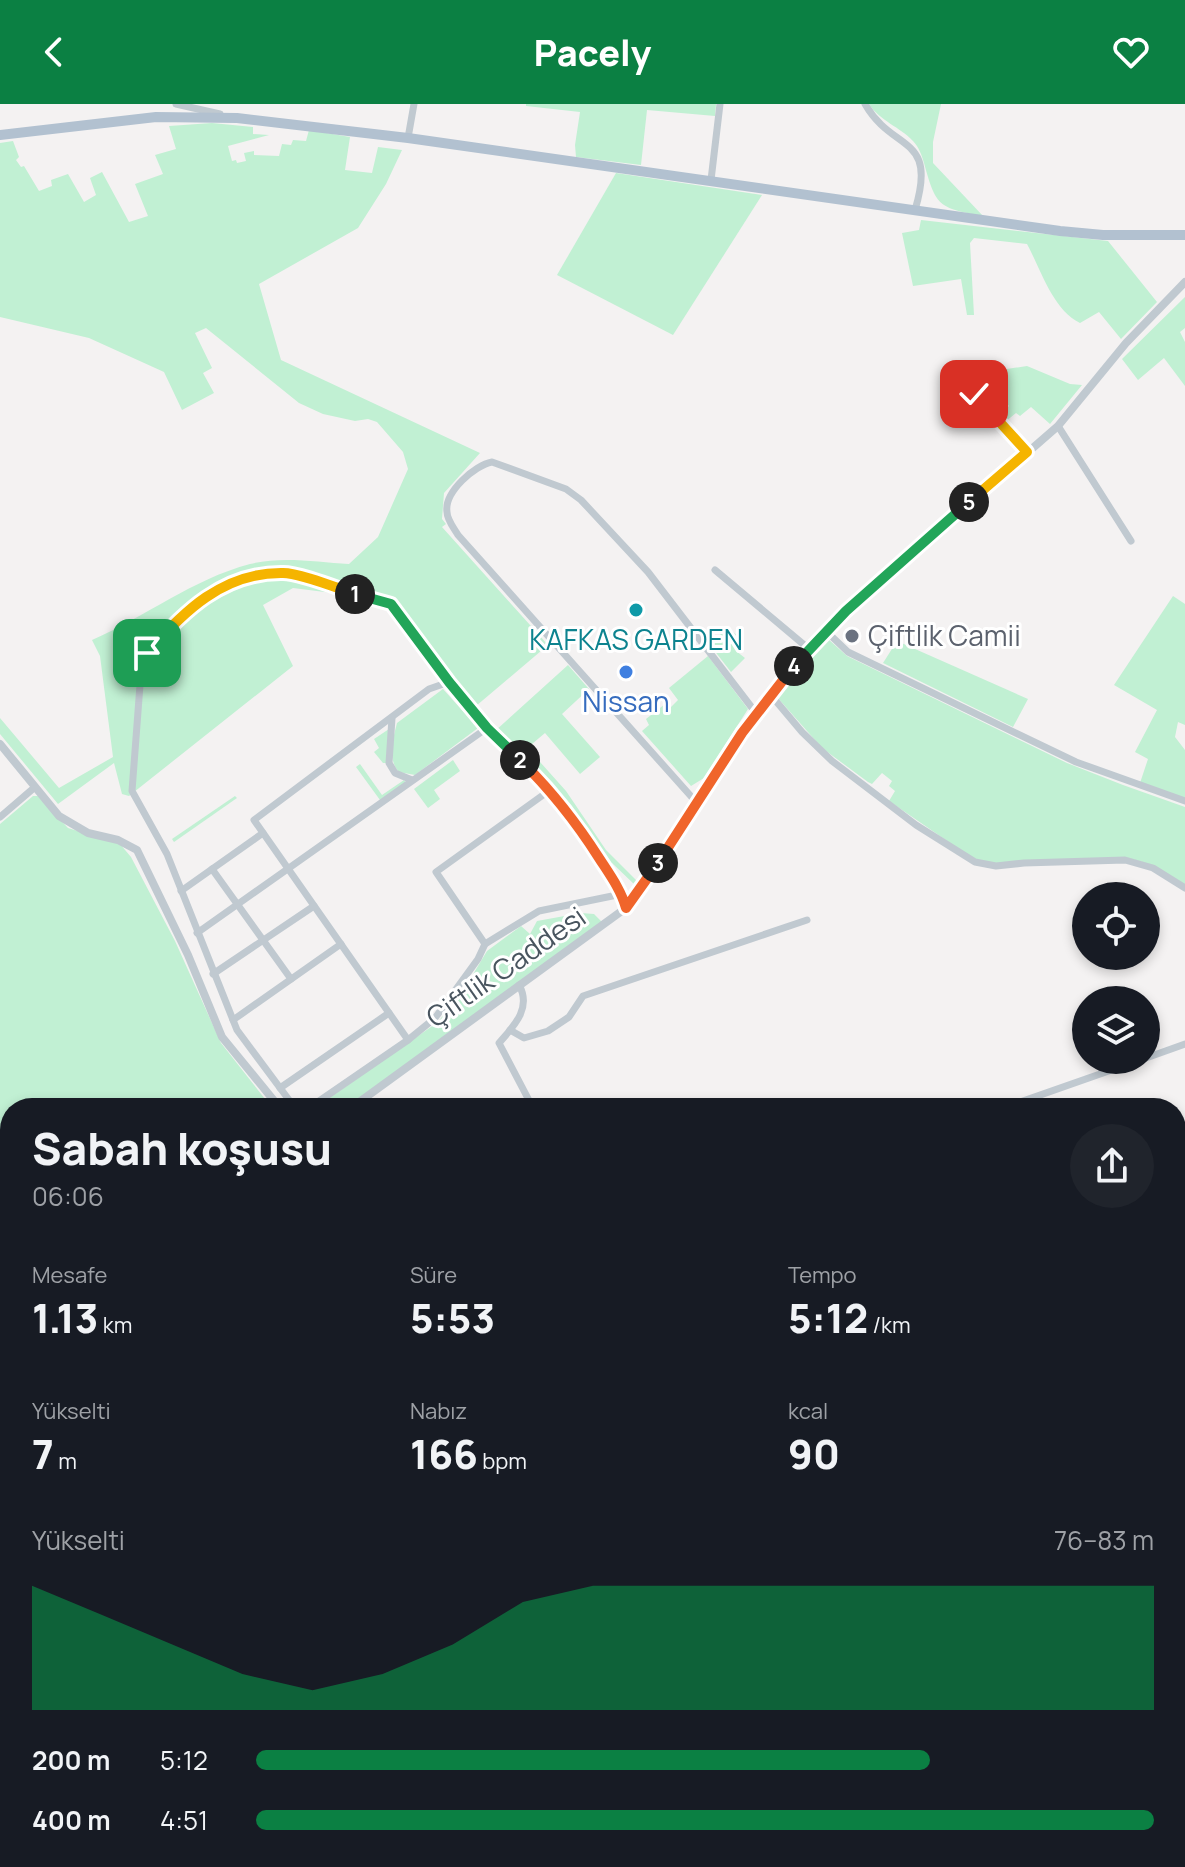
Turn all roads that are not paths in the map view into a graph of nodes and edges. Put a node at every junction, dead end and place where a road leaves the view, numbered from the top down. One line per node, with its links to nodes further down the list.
1 (176, 104): 5 (street)
2 (414, 104): 7 (street)
3 (720, 104): 8 (street)
4 (865, 104): 9 (street)
5 (237, 118): 6 (main road); 7 (main road)
6 (0, 135)
7 (408, 138): 8 (main road)
8 (711, 180): 9 (main road)
9 (915, 210): 10 (main road)
10 (1185, 235)
11 (1185, 282): 13 (street, Çiftlik Caddesi)
12 (974, 394): 14 (street)
13 (1058, 426): 14 (street, Çiftlik Caddesi); 15 (street)
14 (1027, 452): 17 (street, Çiftlik Caddesi)
15 (1131, 541)
16 (715, 570): 18 (street)
17 (826, 631): 18 (street, Çiftlik Caddesi); 28 (street)
18 (809, 649): 20 (street, Çiftlik Caddesi)
19 (449, 682): 22 (street); 23 (street); 35 (street)
20 (770, 694): 21 (street, Çiftlik Caddesi); 34 (street)
21 (756, 713): 29 (street, Çiftlik Caddesi); 29 (street)
22 (392, 718): 25 (street); 31 (street)
23 (487, 728): 25 (street); 27 (street)
24 (0, 744): 26 (street)
25 (412, 780): 32 (street)
26 (35, 787): 30 (street); 56 (street)
27 (550, 790): 36 (street); 44 (street)
28 (1185, 801)
29 (697, 803): 39 (street, Çiftlik Caddesi)
30 (0, 817)
31 (263, 833): 32 (street); 33 (street)
32 (288, 868): 37 (street); 38 (street)
33 (212, 869): 35 (street); 37 (street)
34 (1185, 888)
35 (181, 891): 41 (street)
36 (622, 894): 39 (street); 44 (street)
37 (237, 904): 41 (street); 42 (street)
38 (314, 906): 42 (street); 43 (street)
39 (626, 908): 47 (street, Çiftlik Caddesi)
40 (807, 920): 50 (street)
41 (197, 933): 45 (street)
42 (263, 940): 45 (street); 46 (street)
43 (341, 944): 46 (street); 48 (street)
44 (485, 944): 51 (street)
45 (213, 974): 49 (street)
46 (291, 979): 49 (street)
47 (519, 985): 50 (street); 59 (street, Çiftlik Caddesi)
48 (389, 1013): 51 (street); 55 (street)
49 (233, 1020): 55 (street)
50 (510, 1030): 60 (street)
51 (408, 1040): 58 (street)
52 (1185, 1044): 53 (street)
53 (1160, 1053)
54 (1100, 1074): 61 (street)
55 (280, 1088): 57 (street)
56 (272, 1098)
57 (288, 1098)
58 (324, 1098)
59 (365, 1098)
60 (528, 1098)
61 (1032, 1098)

